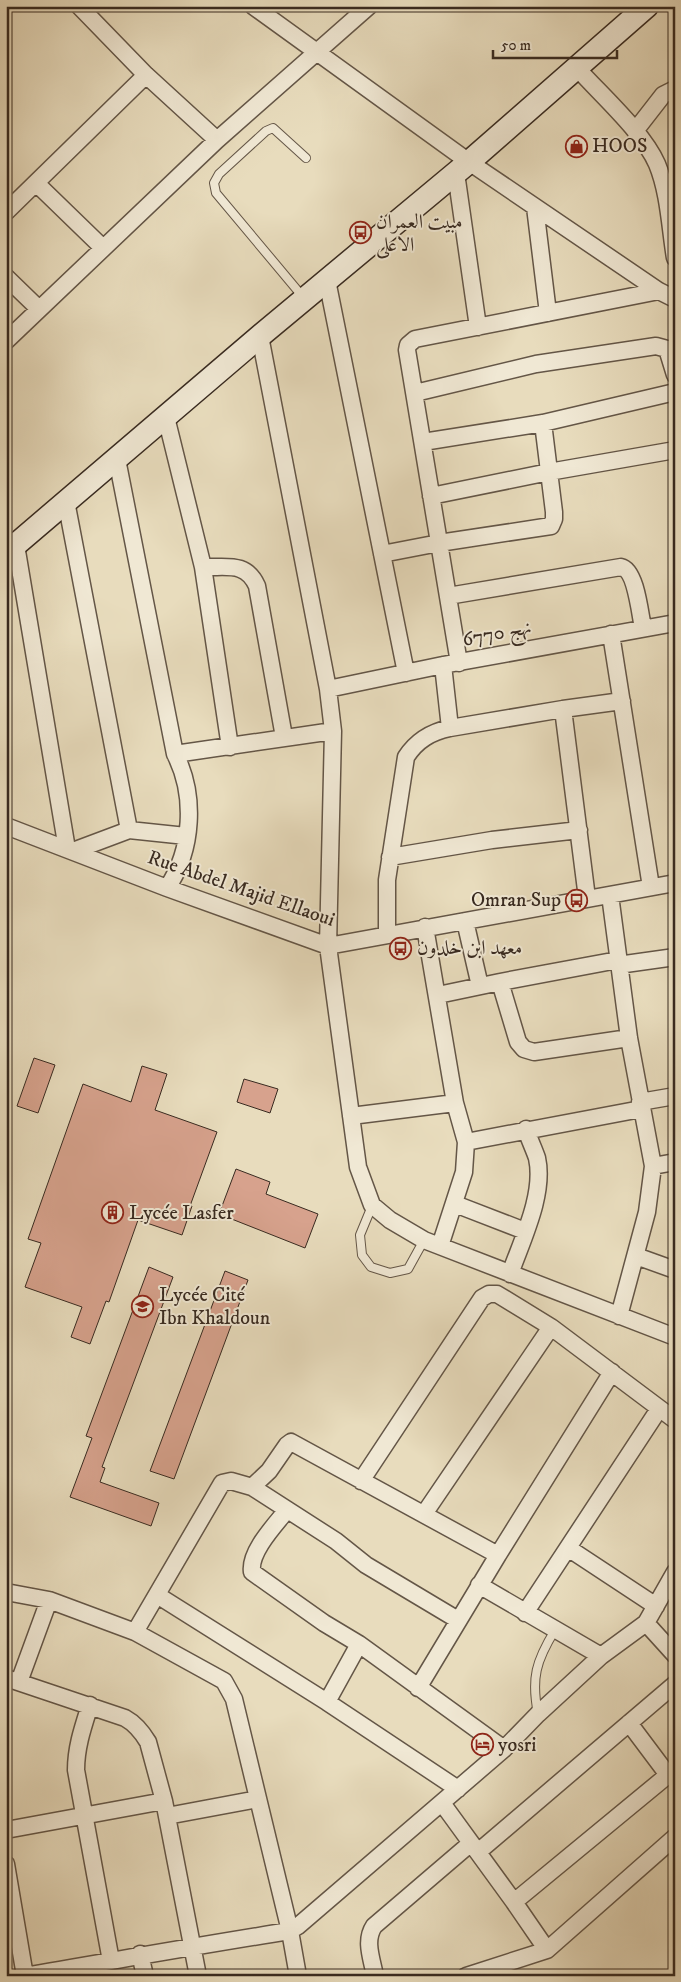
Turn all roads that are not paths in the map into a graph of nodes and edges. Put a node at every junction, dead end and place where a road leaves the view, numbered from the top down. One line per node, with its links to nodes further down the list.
1 (79, 6): 7 (street)
2 (252, 6): 5 (street)
3 (369, 6): 5 (street)
4 (647, 6): 6 (street)
5 (315, 53): 10 (street); 12 (street)
6 (577, 68): 9 (street); 12 (street)
7 (146, 75): 10 (street); 13 (street)
8 (675, 89): 9 (street)
9 (635, 131): 17 (street)
10 (217, 140): 16 (street)
11 (306, 158): 21 (lane)
12 (462, 168): 14 (street); 19 (street); 25 (street)
13 (36, 183): 15 (street); 16 (street)
14 (535, 208): 20 (street); 24 (street)
15 (6, 212)
16 (103, 248): 23 (street)
17 (675, 258)
18 (6, 277): 23 (street)
19 (327, 280): 21 (street); 41 (street)
20 (659, 291): 22 (street); 24 (street)
21 (305, 298): 26 (street)
22 (675, 299)
23 (39, 310): 27 (street)
24 (548, 313): 25 (street)
25 (478, 327): 30 (street)
26 (260, 336): 31 (street); 49 (street)
27 (6, 341)
28 (675, 375): 30 (street)
29 (675, 392): 32 (street)
30 (414, 393): 33 (street)
31 (166, 418): 35 (street); 42 (street)
32 (543, 423): 33 (street); 36 (street)
33 (423, 442): 37 (street)
34 (675, 450): 36 (street)
35 (117, 459): 38 (street); 56 (street)
36 (549, 472): 37 (street); 39 (street)
37 (432, 496): 39 (street)
38 (66, 501): 40 (street); 58 (street)
39 (439, 543): 41 (street); 43 (street)
40 (11, 549): 61 (street)
41 (382, 554): 48 (street)
42 (203, 567): 54 (street); 55 (street)
43 (448, 596): 45 (street); 47 (street)
44 (675, 623): 45 (street, نهج 6770)
45 (643, 628): 46 (street, نهج 6770)
46 (611, 634): 47 (street, نهج 6770); 50 (street)
47 (451, 664): 48 (street, نهج 6770); 52 (street)
48 (406, 673): 49 (street, نهج 6770)
49 (328, 689): 53 (street)
50 (622, 701): 51 (street); 65 (street)
51 (563, 710): 52 (street); 59 (street)
52 (450, 728): 62 (street)
53 (333, 731): 54 (street); 71 (street)
54 (284, 737): 55 (street)
55 (230, 747): 56 (street)
56 (175, 754): 60 (street)
57 (6, 826): 61 (street, Rue Abdel Majid Ellaoui)
58 (129, 830): 60 (street); 61 (street)
59 (579, 830): 62 (street); 67 (street)
60 (186, 836): 64 (street)
61 (70, 850): 64 (street, Rue Abdel Majid Ellaoui)
62 (390, 857): 70 (street)
63 (675, 883): 65 (street, Rue Abdel Majid Ellaoui)
64 (167, 888): 71 (street, Rue Abdel Majid Ellaoui)
65 (652, 888): 66 (street, Rue Abdel Majid Ellaoui)
66 (610, 895): 67 (street, Rue Abdel Majid Ellaoui); 73 (street)
67 (588, 898): 68 (street, Rue Abdel Majid Ellaoui)
68 (465, 921): 69 (street, Rue Abdel Majid Ellaoui); 75 (street)
69 (426, 928): 70 (street, Rue Abdel Majid Ellaoui); 76 (street)
70 (387, 935): 71 (street, Rue Abdel Majid Ellaoui)
71 (328, 946): 81 (street)
72 (675, 957): 73 (street)
73 (618, 963): 74 (street); 77 (street)
74 (500, 982): 75 (street); 77 (street)
75 (480, 986): 76 (street)
76 (438, 995): 79 (street)
77 (629, 1038): 80 (street)
78 (675, 1096): 80 (street)
79 (455, 1103): 81 (street); 83 (street)
80 (641, 1105): 82 (street); 85 (street)
81 (351, 1116): 87 (street)
82 (526, 1129): 83 (street); 88 (street)
83 (466, 1142): 86 (street)
84 (675, 1162): 85 (street)
85 (653, 1166): 91 (street)
86 (455, 1204): 88 (street); 90 (street)
87 (372, 1205): 89 (street); 89 (lane)
88 (525, 1231): 93 (street)
89 (424, 1240): 90 (street)
90 (440, 1246): 93 (street)
91 (636, 1256): 92 (street); 94 (street)
92 (675, 1270)
93 (510, 1274): 94 (street)
94 (619, 1316): 96 (street)
95 (551, 1327): 97 (street); 100 (street); 103 (street)
96 (675, 1337)
97 (612, 1372): 98 (street); 105 (street)
98 (659, 1409): 99 (street); 104 (street)
99 (675, 1420)
100 (361, 1481): 101 (street); 103 (street)
101 (252, 1487): 102 (street); 109 (street)
102 (288, 1510): 113 (street); 117 (street)
103 (424, 1514): 105 (street)
104 (568, 1548): 111 (street); 112 (street)
105 (498, 1556): 107 (street)
106 (675, 1572): 111 (street)
107 (480, 1585): 112 (street); 113 (street)
108 (6, 1592): 110 (street)
109 (157, 1595): 116 (street); 123 (street)
110 (49, 1600): 116 (street); 120 (street)
111 (656, 1606): 114 (street)
112 (525, 1613): 115 (street)
113 (458, 1620): 122 (street)
114 (646, 1623): 118 (street); 119 (street)
115 (555, 1630): 119 (street); 125 (lane)
116 (135, 1632): 130 (street)
117 (359, 1644): 122 (street); 123 (street)
118 (675, 1655)
119 (602, 1656): 125 (street)
120 (12, 1680): 124 (street)
121 (675, 1684): 126 (street)
122 (418, 1688): 127 (street)
123 (327, 1702): 129 (street)
124 (90, 1705): 132 (street); 133 (street)
125 (538, 1714): 127 (street)
126 (629, 1723): 128 (street); 136 (street)
127 (504, 1750): 129 (street)
128 (672, 1779): 138 (street)
129 (458, 1789): 131 (street)
130 (258, 1799): 132 (street); 139 (street)
131 (442, 1803): 136 (street); 139 (street)
132 (165, 1808): 133 (street); 140 (street)
133 (84, 1816): 134 (street); 143 (street)
134 (6, 1830)
135 (672, 1843): 141 (street)
136 (475, 1847): 138 (street); 149 (street)
137 (6, 1864): 145 (street)
138 (514, 1902): 141 (street)
139 (290, 1931): 140 (street); 148 (street)
140 (192, 1947): 142 (street); 147 (street)
141 (547, 1950): 150 (street)
142 (140, 1954): 143 (street); 146 (street)
143 (111, 1960): 144 (street)
144 (88, 1971): 145 (street)
145 (24, 1976)
146 (145, 1976)
147 (198, 1976)
148 (298, 1976)
149 (375, 1976)
150 (466, 1976)

